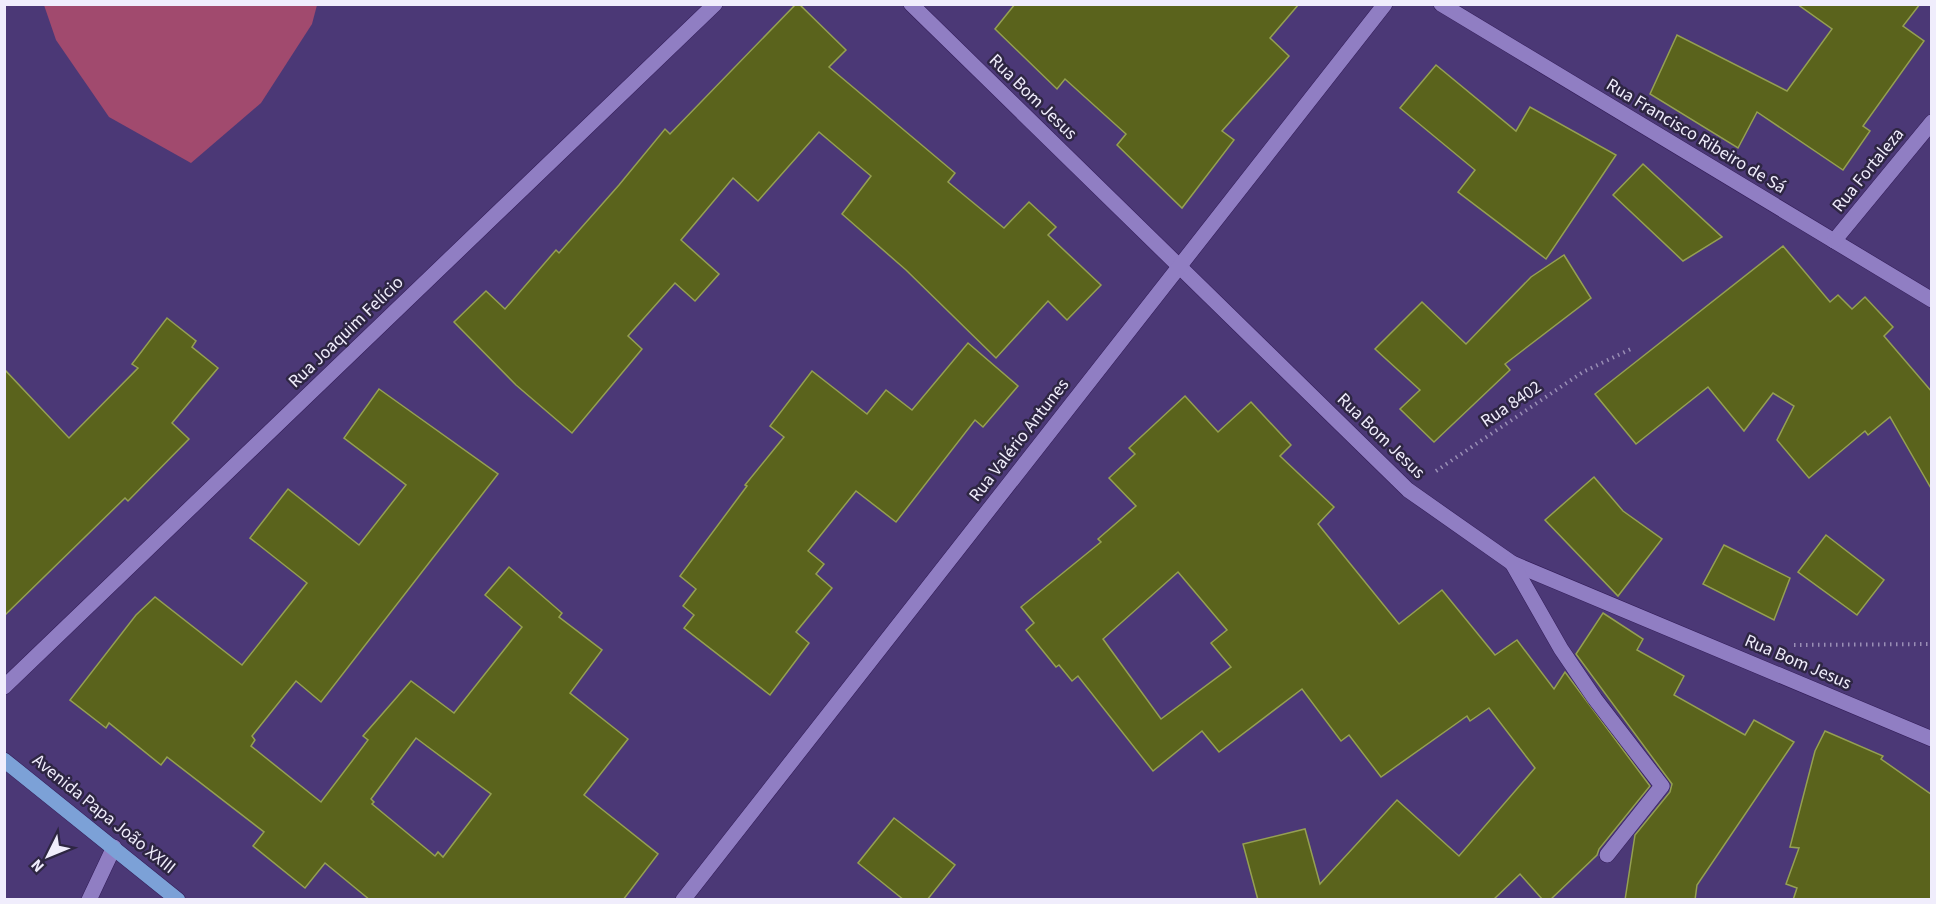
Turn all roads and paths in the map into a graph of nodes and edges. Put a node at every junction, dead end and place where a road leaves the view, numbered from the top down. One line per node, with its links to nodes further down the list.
1 (715, 4): 14 (street, Rua Joaquim Felício)
2 (911, 4): 7 (street, Rua Bom Jesus)
3 (1385, 4): 7 (street, Rua Valério Antunes)
4 (1441, 4): 6 (street, Rua Francisco Ribeiro de Sá)
5 (1932, 122): 6 (street, Rua Fortaleza)
6 (1834, 242): 8 (street, Rua Francisco Ribeiro de Sá)
7 (1179, 267): 10 (street, Rua Bom Jesus); 21 (street, Rua Valério Antunes)
8 (1932, 300)
9 (1633, 348): 10 (path, Rua 8402)
10 (1408, 490): 11 (street, Rua Bom Jesus)
11 (1512, 564): 15 (street, Rua Bom Jesus); 18 (street)
12 (1932, 644): 13 (path)
13 (1786, 645)
14 (4, 687)
15 (1932, 739)
16 (4, 760): 17 (main road, Avenida Papa João XXIII)
17 (114, 848): 19 (street); 20 (main road, Avenida Papa João XXIII)
18 (1607, 855)
19 (89, 900)
20 (178, 900)
21 (683, 900)

